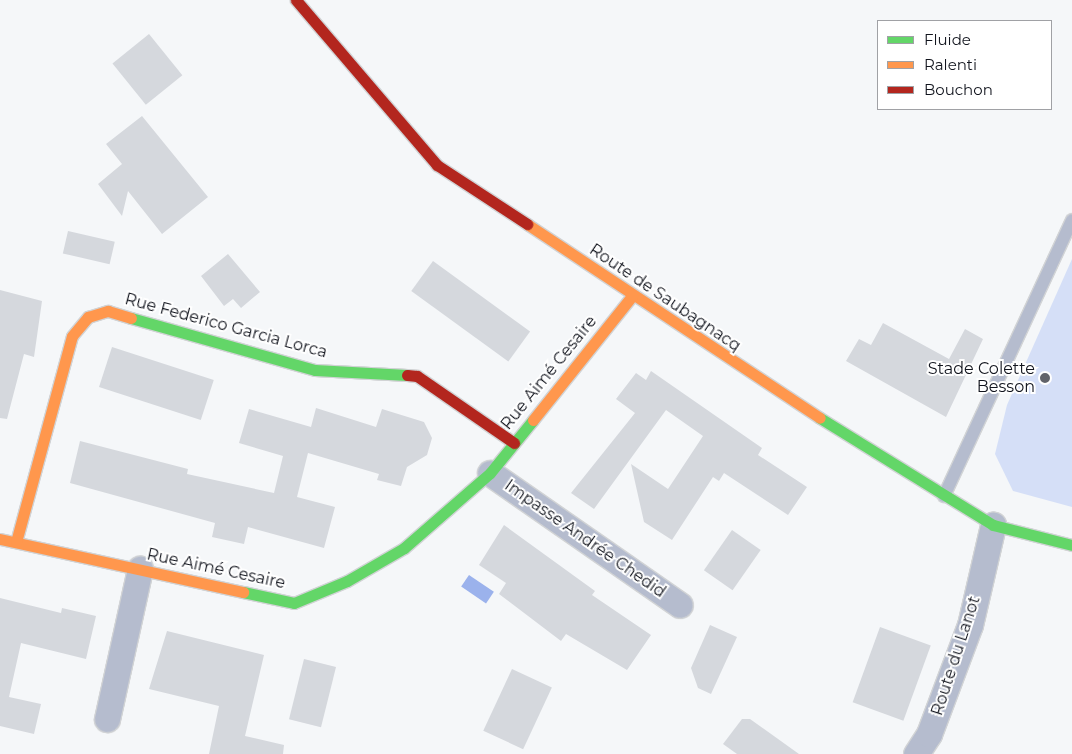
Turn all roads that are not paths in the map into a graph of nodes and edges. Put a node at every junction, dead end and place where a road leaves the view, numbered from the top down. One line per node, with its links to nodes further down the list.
1 (296, 0): 3 (street, Route de Saubagnacq)
2 (1072, 220): 6 (lane)
3 (632, 296): 4 (street, Rue Aimé Cesaire); 6 (street, Route de Saubagnacq)
4 (514, 443): 5 (street, Rue Aimé Cesaire); 9 (street, Rue Federico Garcia Lorca)
5 (490, 473): 11 (street, Rue Aimé Cesaire); 12 (street, Impasse Andrée Chedid)
6 (944, 496): 7 (street, Route de Saubagnacq)
7 (993, 525): 10 (street, Route de Saubagnacq); 14 (street, Route du Lanot)
8 (0, 539): 9 (street, Rue Aimé Cesaire)
9 (16, 542): 11 (street, Rue Aimé Cesaire)
10 (1072, 546)
11 (140, 569): 13 (street)
12 (680, 605)
13 (107, 719)
14 (916, 754)

